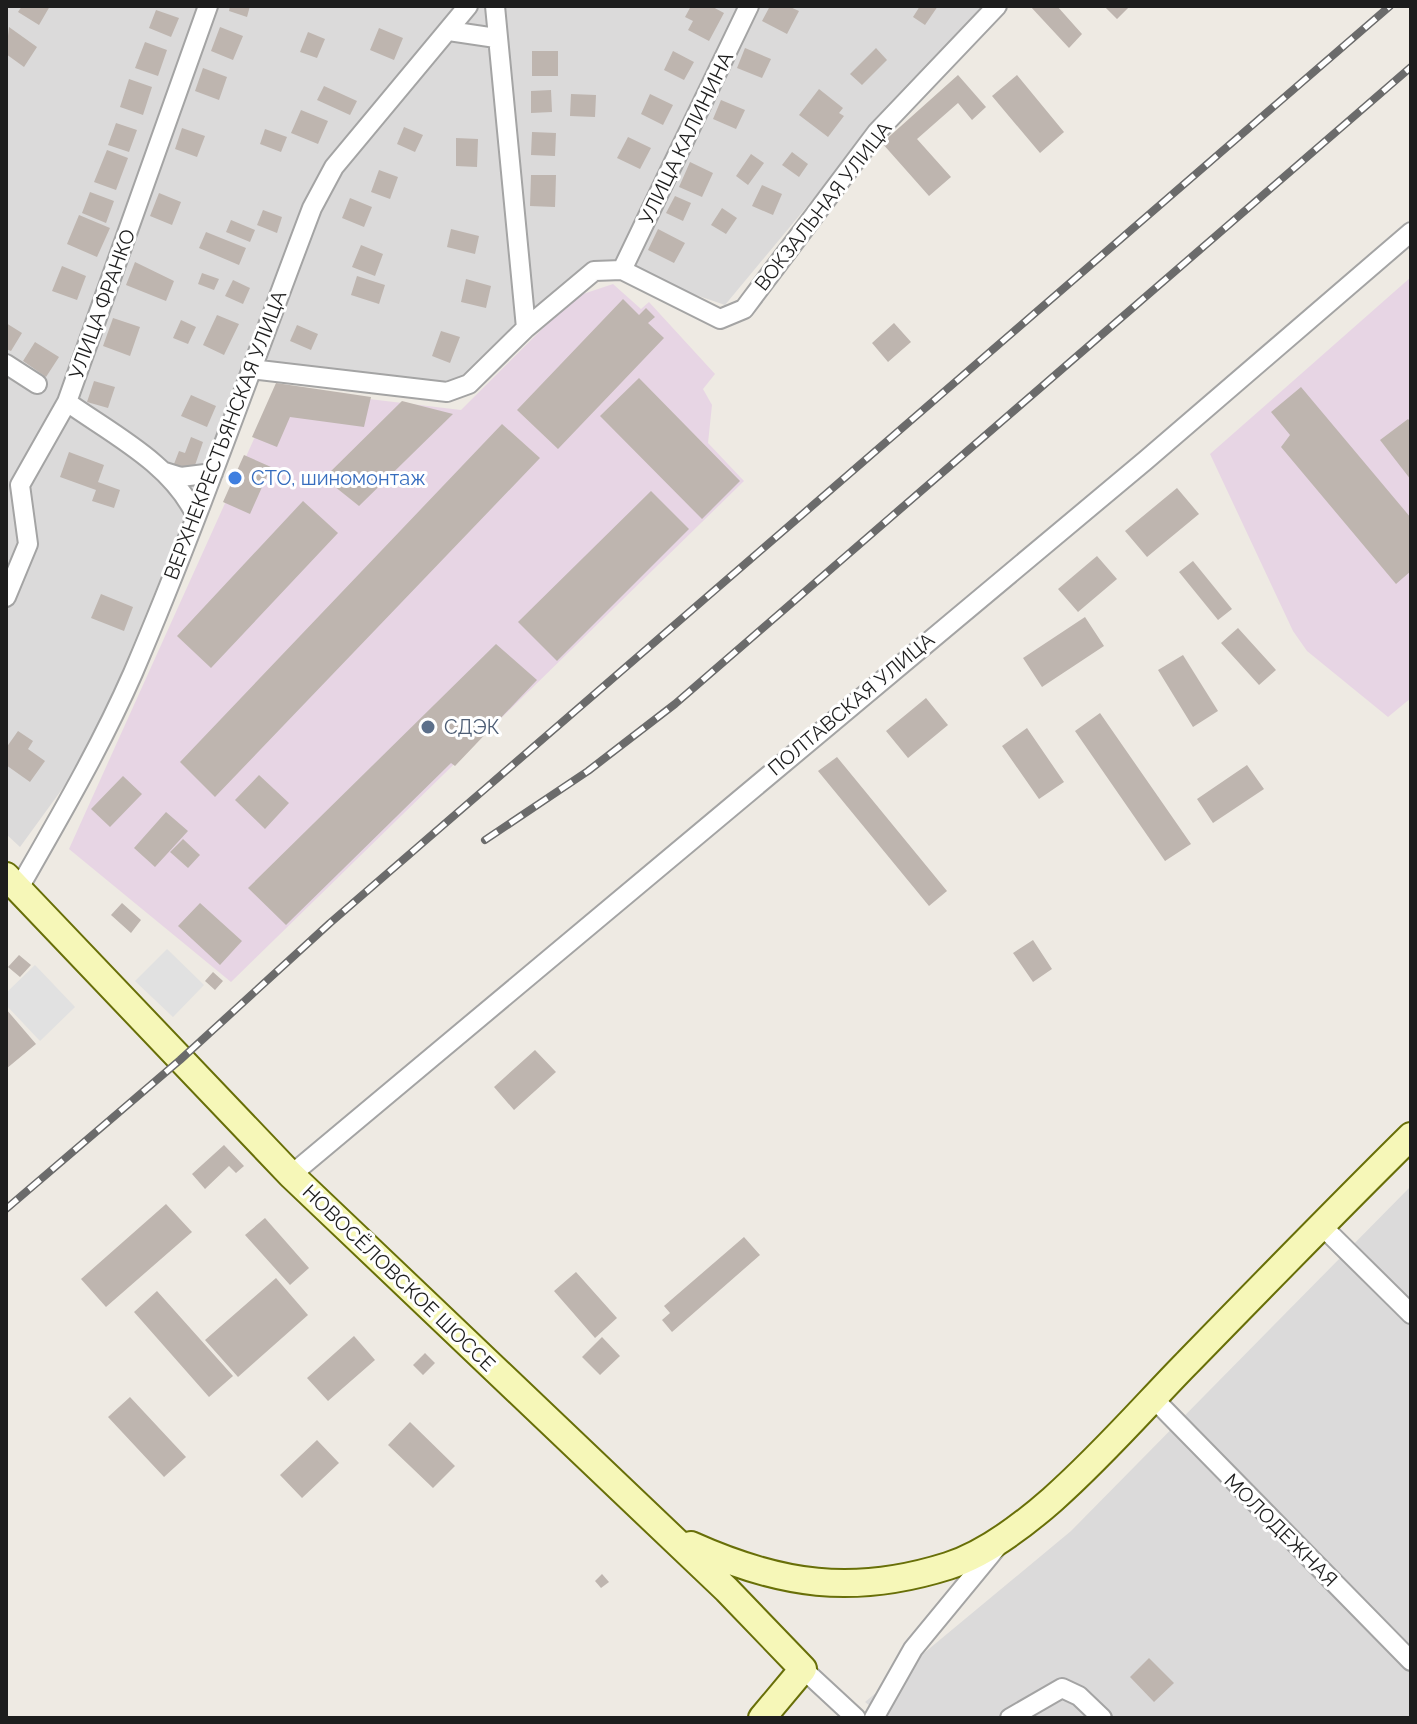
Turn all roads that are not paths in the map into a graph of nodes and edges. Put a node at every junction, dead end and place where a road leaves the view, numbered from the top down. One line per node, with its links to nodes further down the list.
1 (208, 6): 14 (street, УЛИЦА ФРАНКО)
2 (468, 6): 6 (street, ВЕРХНЕКРЕСТЬЯНСКАЯ УЛИЦА)
3 (495, 6): 7 (street)
4 (749, 6): 9 (street, УЛИЦА КАЛИНИНА)
5 (997, 6): 9 (street, ВОКЗАЛЬНАЯ УЛИЦА)
6 (449, 31): 7 (street); 12 (street, ВЕРХНЕКРЕСТЬЯНСКАЯ УЛИЦА)
7 (496, 38): 10 (street)
8 (1411, 232): 21 (street, ПОЛТАВСКАЯ УЛИЦА)
9 (622, 270): 10 (street)
10 (526, 328): 12 (street)
11 (6, 364): 13 (street)
12 (251, 369): 16 (street, ВЕРХНЕКРЕСТЬЯНСКАЯ УЛИЦА)
13 (37, 384)
14 (67, 402): 15 (street); 18 (street, УЛИЦА ФРАНКО)
15 (163, 471): 16 (street); 17 (street)
16 (213, 473): 17 (street, ВЕРХНЕКРЕСТЬЯНСКАЯ УЛИЦА)
17 (196, 516): 19 (street, ВЕРХНЕКРЕСТЬЯНСКАЯ УЛИЦА)
18 (6, 597)
19 (12, 882): 21 (main road, НОВОСЁЛОВСКОЕ ШОССЕ)
20 (1411, 1136): 22 (main road)
21 (291, 1175): 25 (main road, НОВОСЁЛОВСКОЕ ШОССЕ)
22 (1321, 1225): 23 (street); 24 (main road)
23 (1411, 1314)
24 (1153, 1398): 26 (main road); 27 (street, МОЛОДЕЖНАЯ)
25 (673, 1537): 26 (main road); 28 (main road, НОВОСЁЛОВСКОЕ ШОССЕ)
26 (1003, 1539): 31 (street)
27 (1411, 1661)
28 (803, 1669): 29 (main road); 30 (street)
29 (762, 1718)
30 (856, 1718)
31 (874, 1718)
32 (1010, 1718): 33 (street)
33 (1102, 1718)

